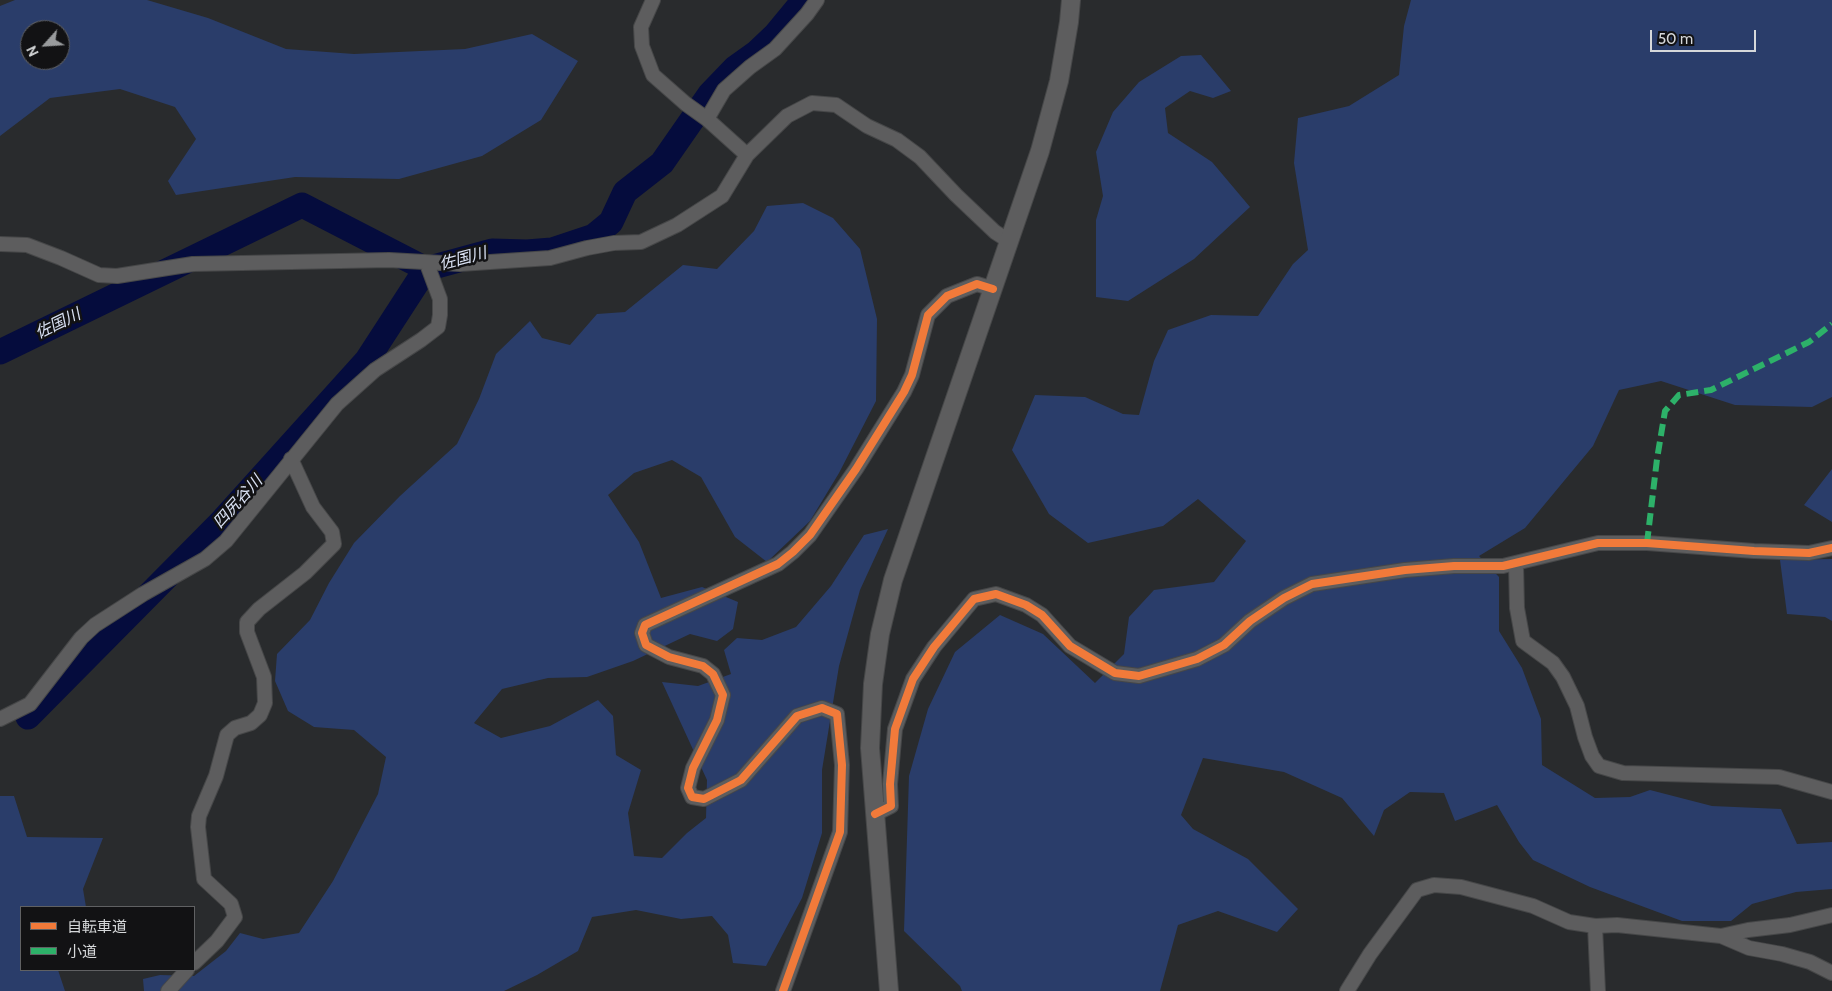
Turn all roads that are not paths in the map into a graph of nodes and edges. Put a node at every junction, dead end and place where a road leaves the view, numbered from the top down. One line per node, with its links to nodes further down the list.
1 (653, 0): 4 (street)
2 (817, 0): 4 (street)
3 (1071, 0): 6 (street)
4 (707, 119): 5 (street)
5 (747, 155): 6 (street); 8 (street)
6 (1009, 241): 9 (street)
7 (0, 244): 8 (street)
8 (427, 264): 10 (street)
9 (993, 289): 15 (street); 23 (street)
10 (291, 459): 13 (street); 19 (street)
11 (1832, 548): 12 (street)
12 (1516, 564): 14 (street); 15 (street)
13 (0, 719)
14 (1832, 792)
15 (875, 814): 24 (street)
16 (1832, 915): 18 (street)
17 (1595, 926): 18 (street); 25 (street); 26 (street)
18 (1721, 936): 21 (street)
19 (195, 962)
20 (186, 971): 22 (street)
21 (1832, 973)
22 (168, 991)
23 (783, 991)
24 (889, 991)
25 (1346, 991)
26 (1598, 991)

